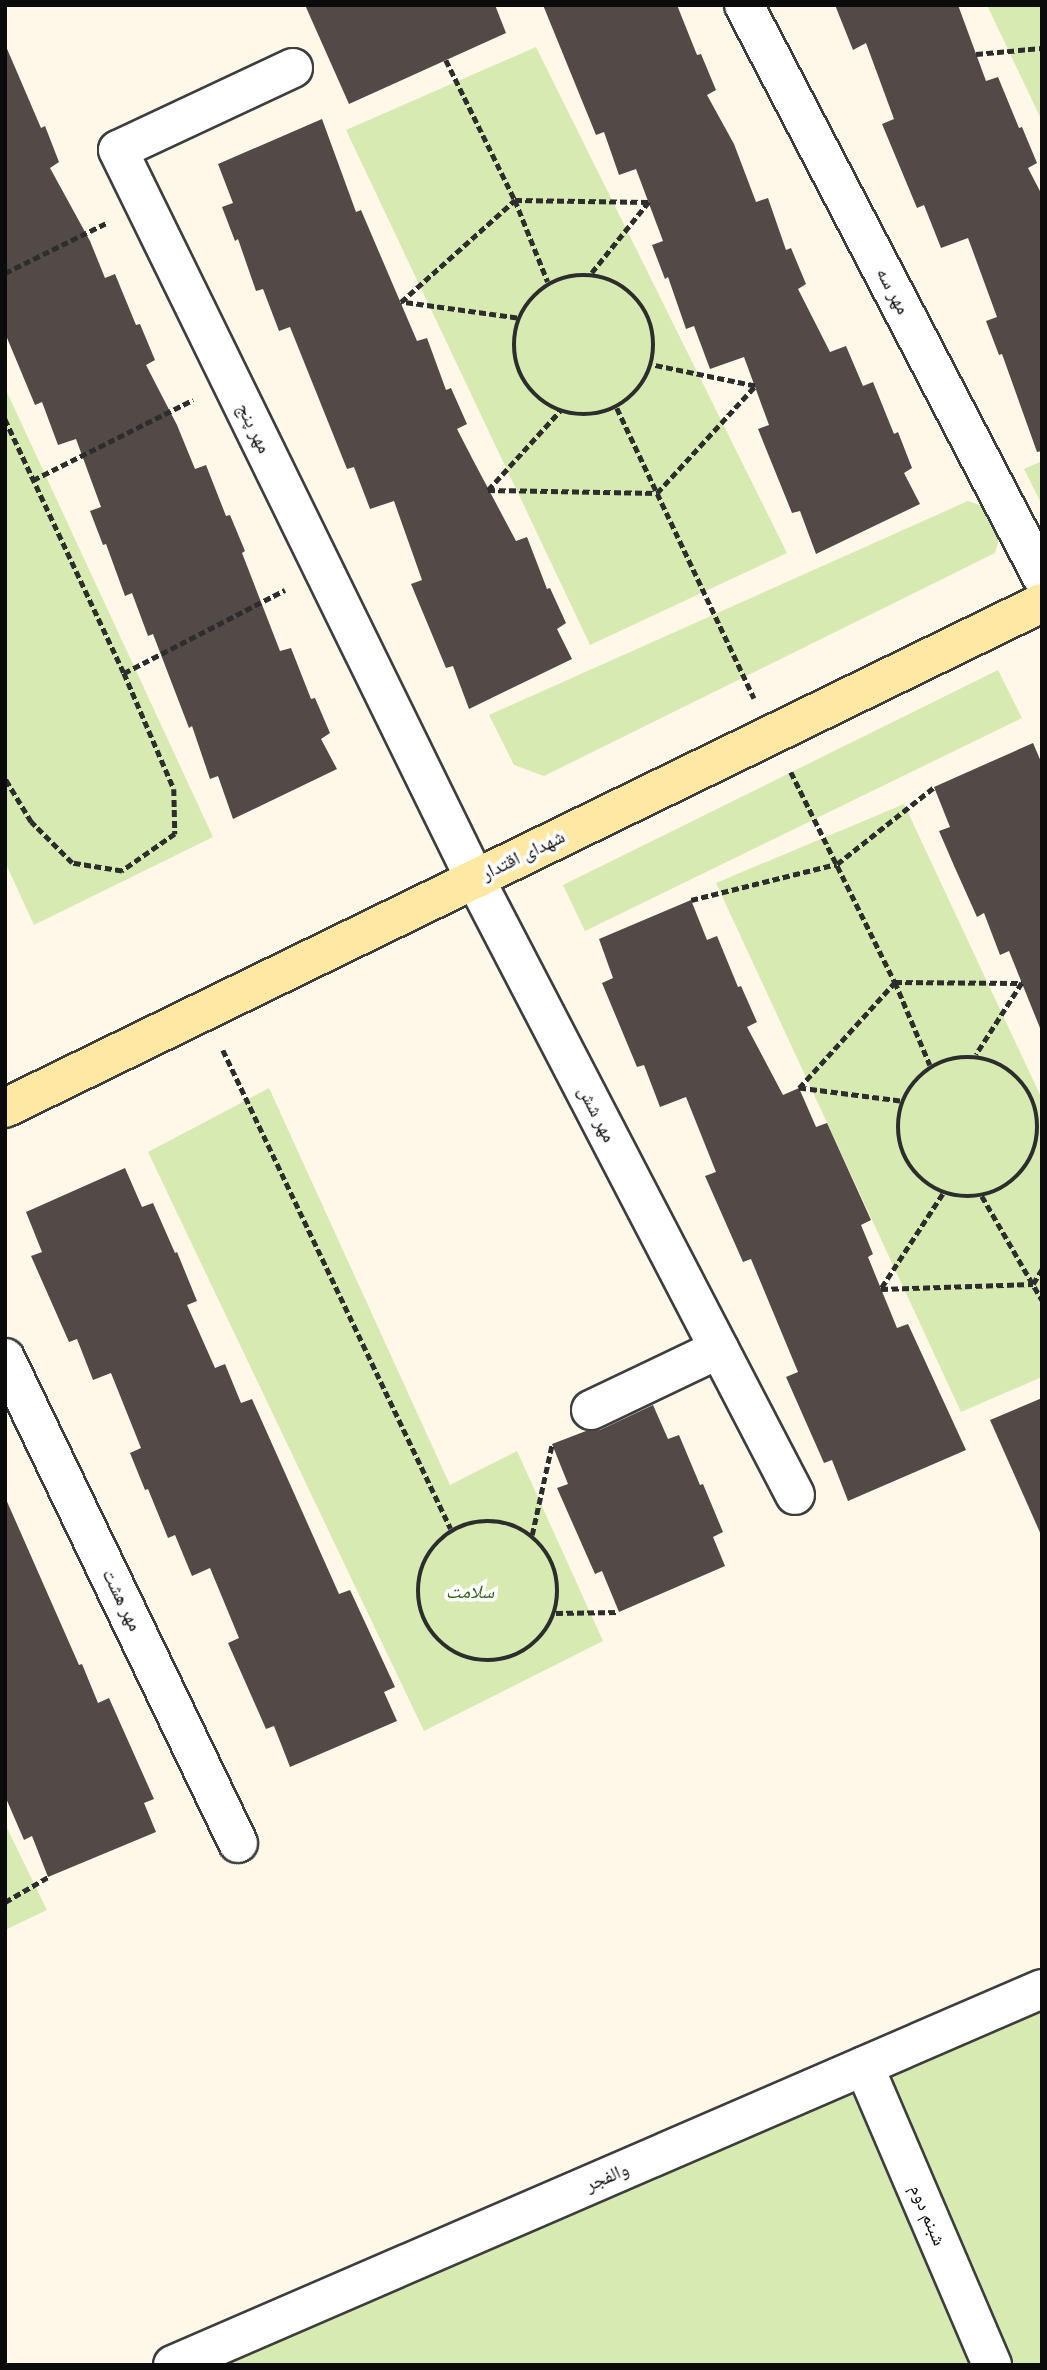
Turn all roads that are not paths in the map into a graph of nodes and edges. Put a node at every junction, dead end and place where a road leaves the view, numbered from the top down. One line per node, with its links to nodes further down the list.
1 (744, 5): 3 (street, مهر سه)
2 (293, 68): 5 (street, مهر پنج)
3 (1042, 577)
4 (1042, 603): 5 (street, شهدای اقتدار)
5 (475, 878): 6 (street, شهدای اقتدار); 7 (street, مهر شش)
6 (5, 1108)
7 (719, 1349): 9 (street); 10 (street, مهر شش)
8 (5, 1358): 11 (street, مهر هشت)
9 (591, 1410)
10 (795, 1495)
11 (238, 1843)
12 (1042, 1989): 13 (street, والفجر)
13 (864, 2066): 14 (street, والفجر); 15 (street, شبنم دوم)
14 (173, 2365)
15 (992, 2365)

